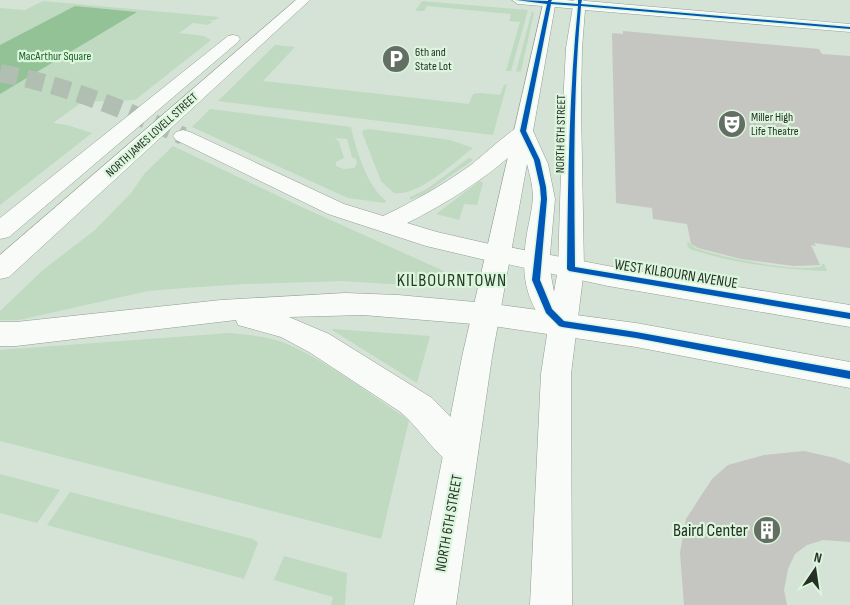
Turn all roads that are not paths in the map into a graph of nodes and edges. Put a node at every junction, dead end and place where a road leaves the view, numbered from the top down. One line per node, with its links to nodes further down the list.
1 (304, 0): 14 (main road, NORTH JAMES LOVELL STREET)
2 (518, 0): 3 (main road)
3 (550, 1): 4 (main road); 7 (main road, NORTH 6TH STREET)
4 (579, 2): 5 (main road); 13 (main road, NORTH 6TH STREET)
5 (850, 28)
6 (241, 32): 10 (main road, NORTH JAMES LOVELL STREET)
7 (523, 130): 9 (main road); 11 (main road, NORTH 6TH STREET); 12 (main road)
8 (182, 136): 9 (main road, WEST KILBOURN AVENUE)
9 (384, 225): 11 (main road, WEST KILBOURN AVENUE)
10 (0, 231)
11 (498, 254): 12 (main road, WEST KILBOURN AVENUE); 16 (main road, NORTH 6TH STREET)
12 (536, 262): 13 (main road, WEST KILBOURN AVENUE); 18 (main road)
13 (571, 269): 17 (main road, WEST KILBOURN AVENUE); 18 (main road, NORTH 6TH STREET)
14 (0, 270)
15 (222, 310): 16 (main road); 19 (main road); 21 (main road)
16 (486, 314): 18 (main road); 21 (main road, NORTH 6TH STREET)
17 (850, 316)
18 (562, 324): 20 (main road); 23 (main road, NORTH 6TH STREET)
19 (0, 334)
20 (850, 375)
21 (461, 452): 22 (main road, NORTH 6TH STREET)
22 (435, 605)
23 (551, 605)

